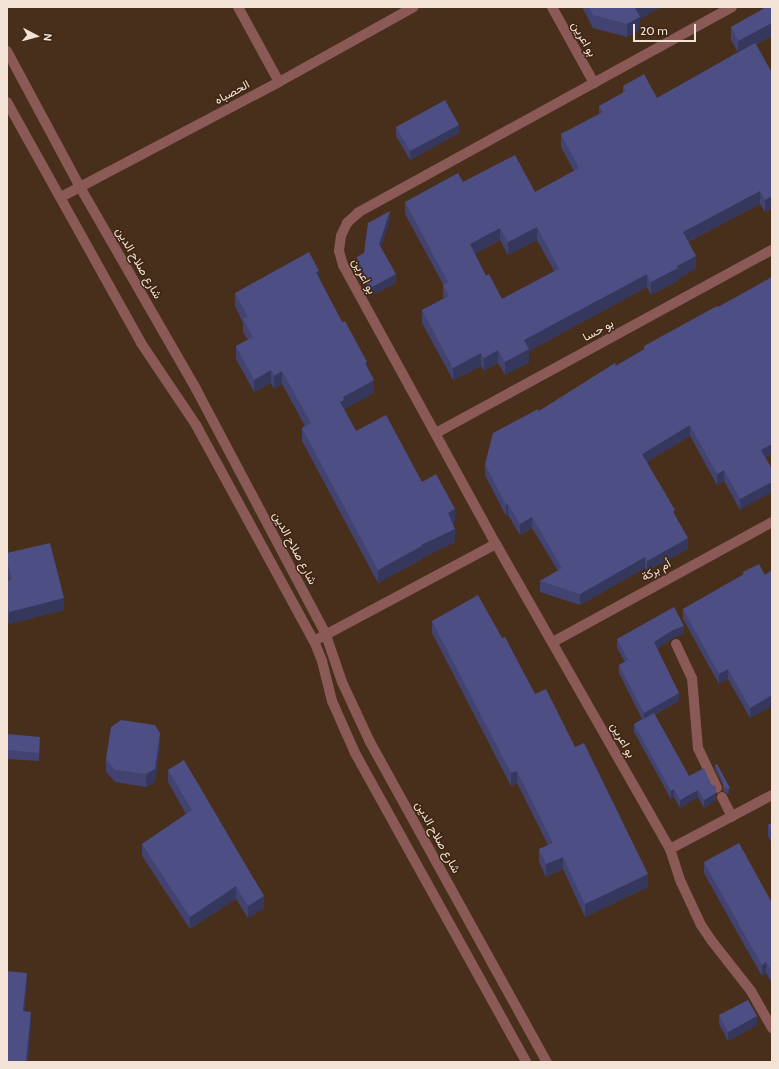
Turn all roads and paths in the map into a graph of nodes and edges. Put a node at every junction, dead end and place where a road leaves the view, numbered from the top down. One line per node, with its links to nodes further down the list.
1 (238, 7): 6 (street)
2 (414, 7): 6 (street, الحصباه)
3 (552, 7): 7 (street, بو اعرين)
4 (732, 7): 7 (street, بو اعرين)
5 (7, 51): 9 (street, شارع صلاح الدين)
6 (278, 82): 9 (street, الحصباه)
7 (594, 83): 12 (street, بو اعرين)
8 (7, 102): 10 (street)
9 (80, 187): 10 (street, الحصباه); 15 (street, شارع صلاح الدين)
10 (61, 197): 16 (street)
11 (772, 250): 12 (street, بو حسا)
12 (436, 433): 14 (street, بو اعرين)
13 (772, 522): 17 (street, أم بركة)
14 (496, 544): 15 (street); 17 (street, بو اعرين)
15 (326, 635): 16 (street); 24 (street, شارع صلاح الدين)
16 (314, 642): 23 (street)
17 (553, 642): 21 (street, بو اعرين)
18 (676, 644): 20 (street)
19 (772, 795): 20 (street)
20 (732, 818): 21 (street)
21 (670, 849): 22 (street, بو اعرين)
22 (772, 1028)
23 (526, 1062)
24 (548, 1062)

